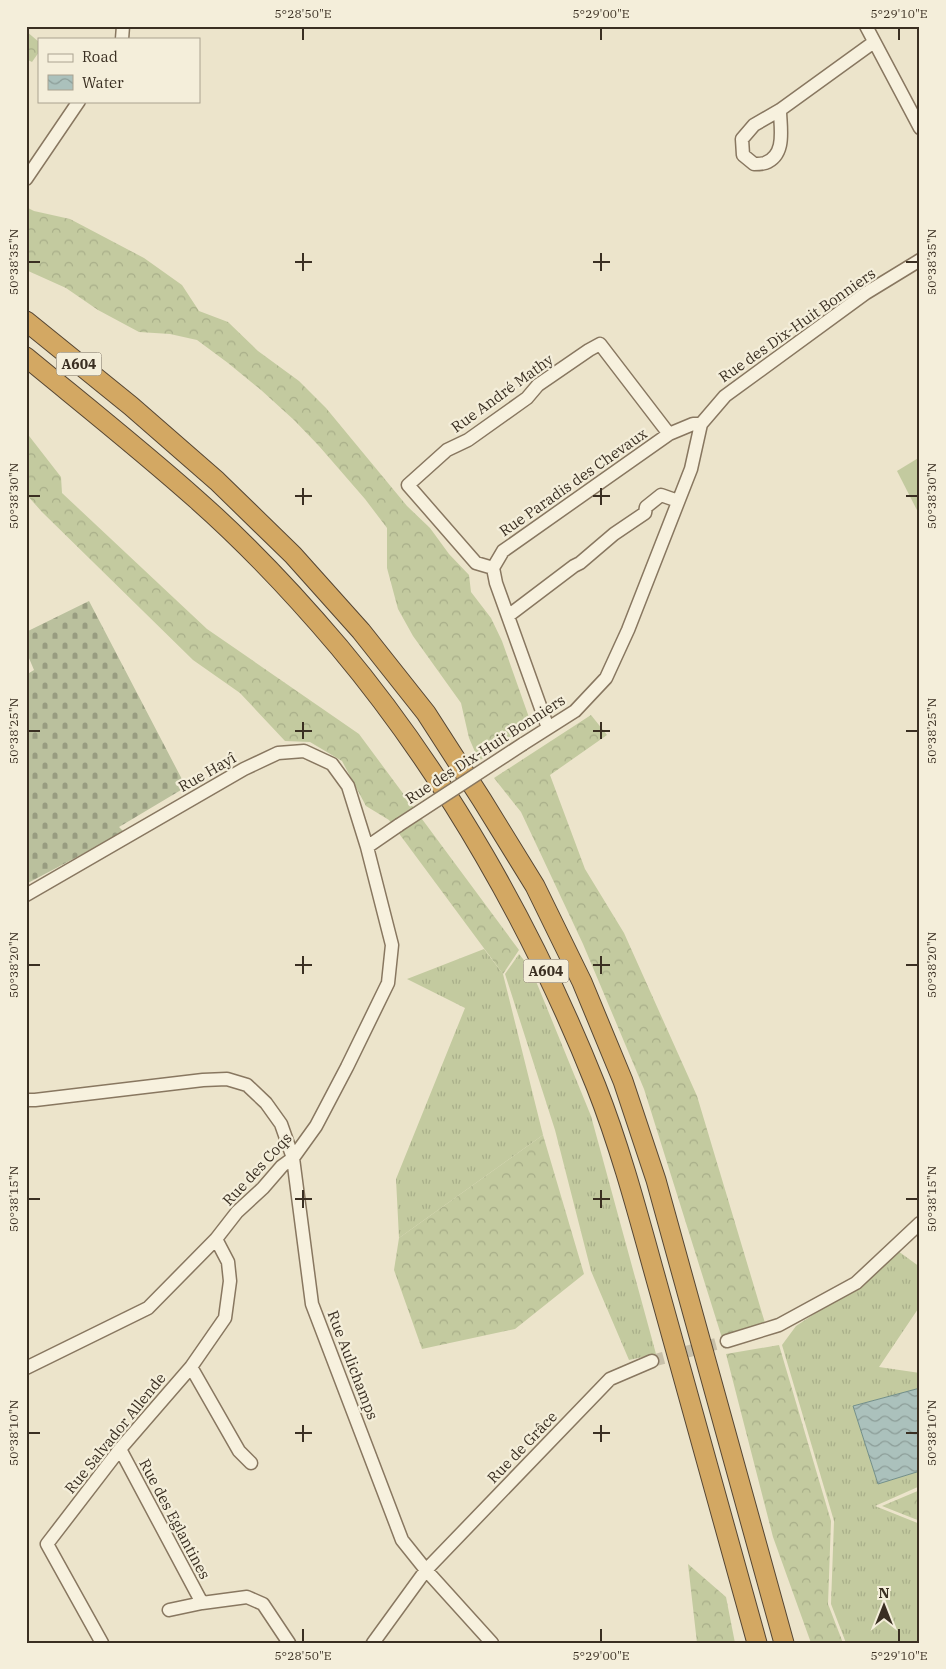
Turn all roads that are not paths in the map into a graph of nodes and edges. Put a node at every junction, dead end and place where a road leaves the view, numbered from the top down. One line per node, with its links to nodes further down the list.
1 (866, 26): 2 (street)
2 (874, 42): 4 (street); 5 (street)
3 (78, 102): 6 (street)
4 (780, 110)
5 (920, 128)
6 (26, 179)
7 (920, 260): 10 (street, Rue des Dix-Huit Bonniers)
8 (26, 321): 36 (highway, A604)
9 (26, 358): 35 (highway, A604)
10 (701, 424): 11 (street); 12 (street, Rue des Dix-Huit Bonniers)
11 (669, 434): 13 (street, Rue Paradis des Chevaux); 13 (street, Rue André Mathy)
12 (678, 501): 14 (street); 15 (street, Rue des Dix-Huit Bonniers)
13 (493, 568): 14 (street)
14 (508, 616): 15 (street)
15 (548, 728): 16 (street, Rue des Dix-Huit Bonniers, bridge)
16 (367, 847): 17 (street, Rue Hayî); 19 (street, Rue des Coqs)
17 (26, 895)
18 (26, 1100): 19 (street, Rue Aulichamps)
19 (293, 1158): 21 (street, Rue des Coqs); 28 (street, Rue Aulichamps)
20 (920, 1223): 22 (street)
21 (216, 1239): 24 (street, Rue Salvador Allende); 25 (street, Rue des Coqs)
22 (727, 1341)
23 (652, 1360): 28 (street, Rue de Grâce)
24 (191, 1367): 26 (street, Rue Salvador Allende); 27 (street)
25 (26, 1368)
26 (120, 1449): 29 (street, Rue des Eglantines); 31 (street, Rue Salvador Allende)
27 (251, 1463)
28 (426, 1570): 33 (street, Rue de Grâce); 34 (street, Rue Aulichamps)
29 (202, 1603): 30 (street, Rue des Eglantines); 32 (street, Rue des Eglantines)
30 (169, 1610)
31 (102, 1643)
32 (289, 1643)
33 (373, 1643)
34 (492, 1643)
35 (756, 1643)
36 (784, 1643)

